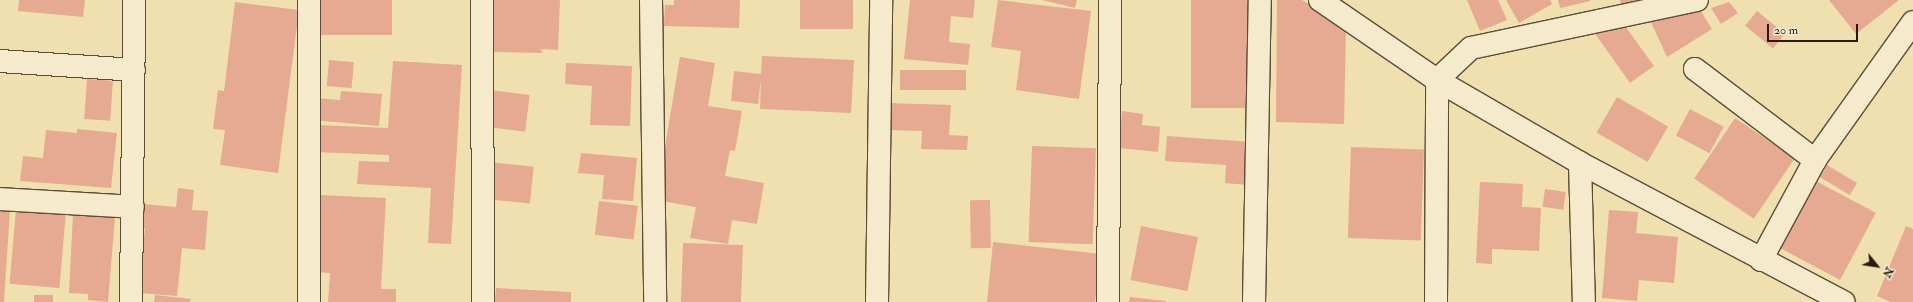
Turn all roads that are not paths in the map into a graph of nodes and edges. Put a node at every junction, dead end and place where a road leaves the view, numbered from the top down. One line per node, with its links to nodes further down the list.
1 (134, 0): 13 (street)
2 (310, 0): 21 (street)
3 (482, 0): 22 (street)
4 (651, 0): 23 (street)
5 (882, 0): 24 (street)
6 (1110, 0): 25 (street)
7 (1260, 0): 26 (street)
8 (1320, 0): 14 (street)
9 (1697, 0): 14 (street)
10 (1913, 22): 15 (street)
11 (0, 61): 13 (street)
12 (1695, 69): 15 (street)
13 (134, 70): 18 (street)
14 (1437, 80): 16 (street); 27 (street)
15 (1814, 160): 19 (street)
16 (1580, 162): 19 (street); 28 (street)
17 (0, 199): 18 (street)
18 (133, 207): 20 (street)
19 (1761, 260): 29 (street)
20 (131, 302)
21 (309, 302)
22 (483, 302)
23 (654, 302)
24 (877, 302)
25 (1108, 302)
26 (1254, 302)
27 (1436, 302)
28 (1584, 302)
29 (1844, 302)

